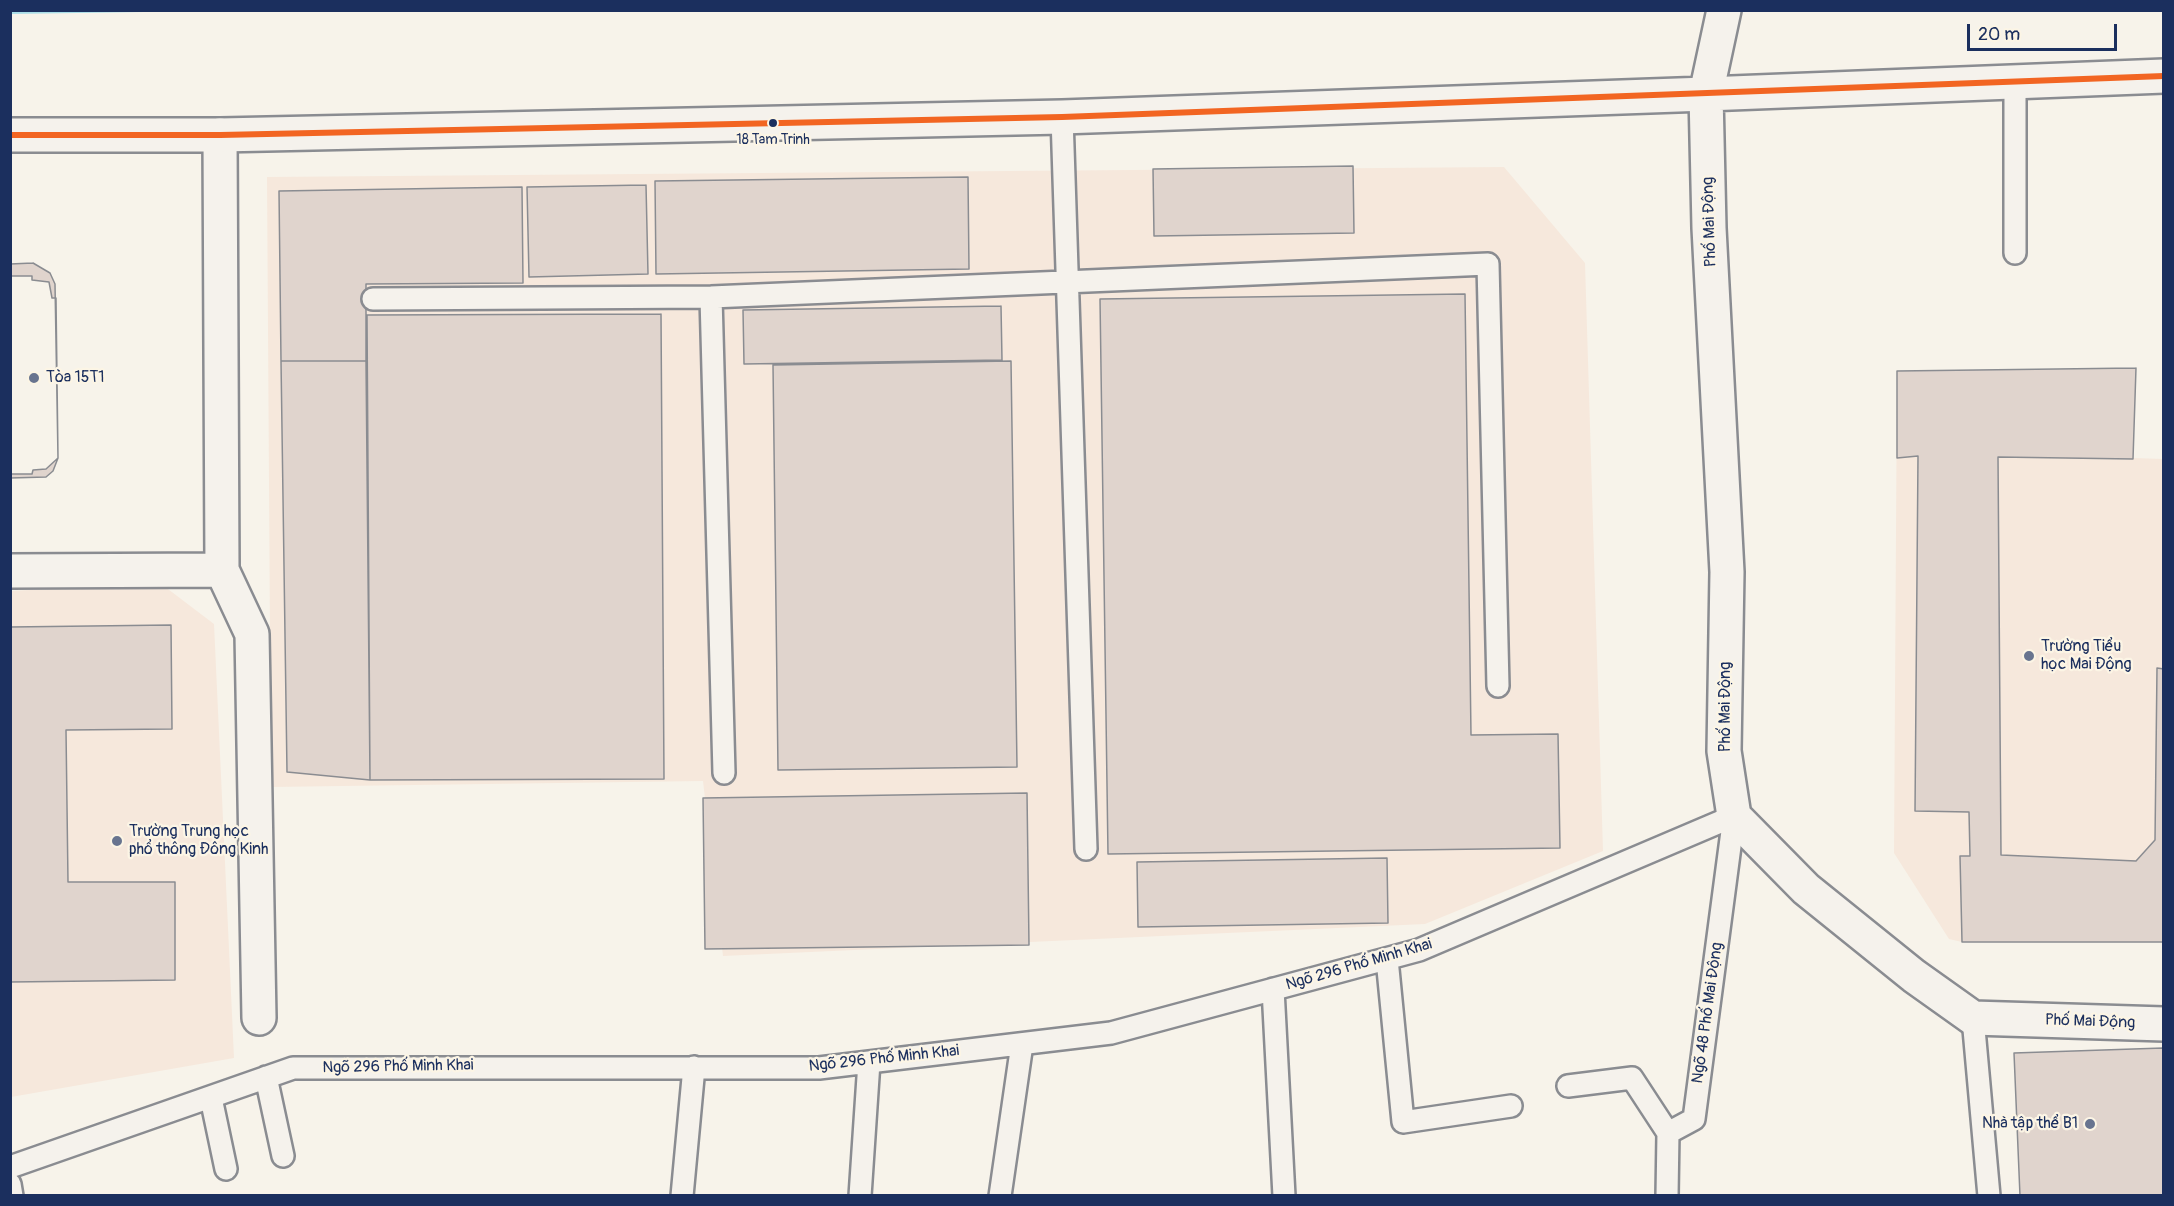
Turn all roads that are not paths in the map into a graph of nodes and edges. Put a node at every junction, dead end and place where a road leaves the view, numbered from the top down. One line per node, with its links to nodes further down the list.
1 (1725, 10): 4 (street, Phố Mai Động)
2 (2163, 76): 3 (street)
3 (2015, 80): 4 (street); 8 (lane)
4 (1706, 94): 5 (street); 16 (street, Phố Mai Động)
5 (1062, 117): 7 (street); 9 (lane)
6 (10, 135): 7 (street)
7 (220, 135): 12 (street)
8 (2014, 253)
9 (1068, 282): 10 (lane); 14 (lane); 17 (lane)
10 (711, 297): 11 (lane); 15 (lane)
11 (373, 298)
12 (222, 570): 13 (street); 20 (street)
13 (10, 571)
14 (1498, 686)
15 (724, 773)
16 (1734, 816): 18 (lane, Ngõ 296 Phố Minh Khai); 21 (street); 30 (lane, Ngõ 48 Phố Mai Động)
17 (1086, 849)
18 (1387, 959): 19 (lane, Ngõ 296 Phố Minh Khai); 29 (lane)
19 (1273, 989): 23 (lane, Ngõ 296 Phố Minh Khai); 39 (lane)
20 (259, 1018)
21 (1973, 1018): 22 (street, Phố Mai Động); 41 (lane)
22 (2163, 1024)
23 (1022, 1044): 24 (lane, Ngõ 296 Phố Minh Khai); 38 (lane)
24 (869, 1062): 25 (lane, Ngõ 296 Phố Minh Khai); 37 (lane)
25 (694, 1067): 26 (lane, Ngõ 296 Phố Minh Khai); 36 (lane)
26 (266, 1077): 28 (lane, Ngõ 296 Phố Minh Khai); 31 (lane)
27 (1568, 1086): 30 (lane)
28 (211, 1098): 32 (lane, Ngõ 296 Phố Minh Khai); 33 (lane)
29 (1511, 1106)
30 (1668, 1133): 40 (lane)
31 (283, 1156)
32 (10, 1167)
33 (226, 1169)
34 (10, 1184): 35 (lane)
35 (12, 1196)
36 (682, 1196)
37 (860, 1196)
38 (1000, 1196)
39 (1284, 1196)
40 (1667, 1196)
41 (1989, 1196)

